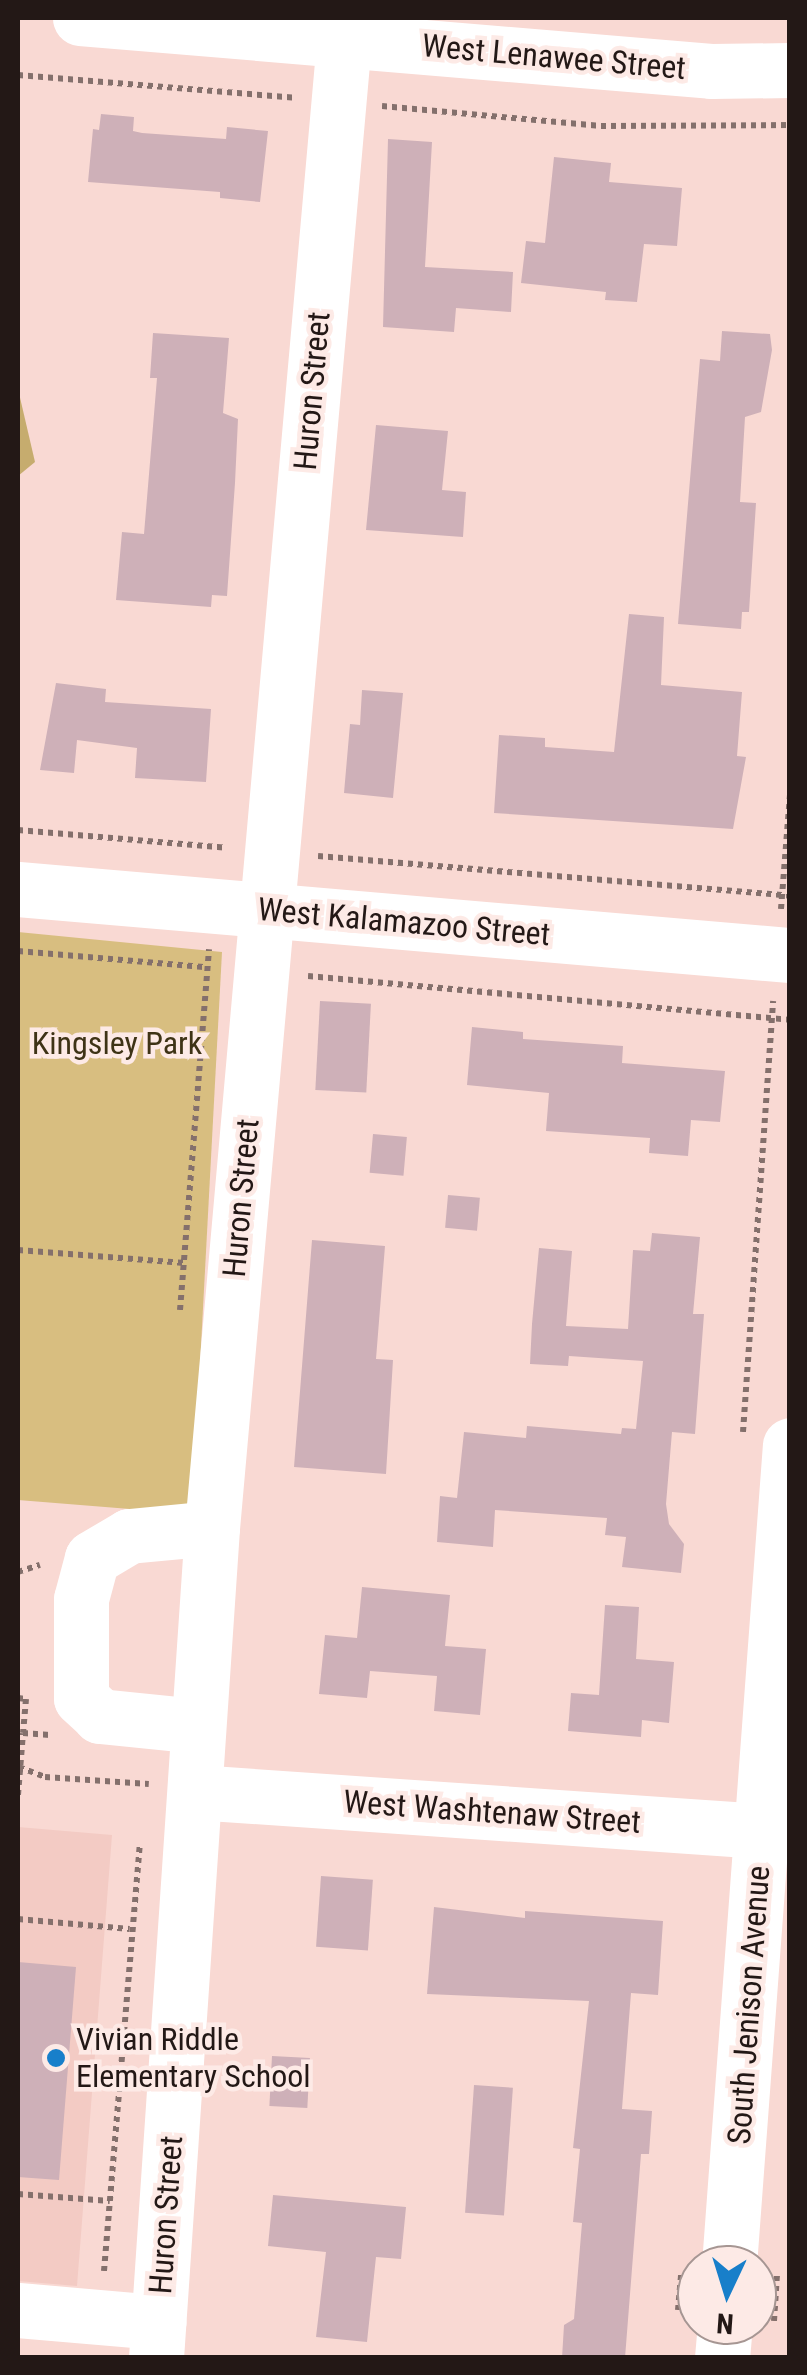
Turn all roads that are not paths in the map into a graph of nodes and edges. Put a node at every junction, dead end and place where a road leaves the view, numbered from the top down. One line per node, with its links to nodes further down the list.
1 (80, 18): 2 (street, West Lenawee Street)
2 (344, 40): 3 (street, West Lenawee Street); 5 (street, Huron Street)
3 (790, 70)
4 (18, 889): 5 (street, West Kalamazoo Street)
5 (266, 910): 6 (street, West Kalamazoo Street); 8 (street, Huron Street)
6 (790, 955)
7 (790, 1445): 11 (street, South Jenison Avenue)
8 (212, 1528): 9 (street, Huron Street); 9 (street)
9 (198, 1726): 10 (street, Huron Street)
10 (195, 1792): 11 (street, West Washtenaw Street); 14 (street, Huron Street)
11 (776, 1832): 12 (street, South Jenison Avenue)
12 (731, 2245)
13 (18, 2310): 14 (street)
14 (157, 2340)

